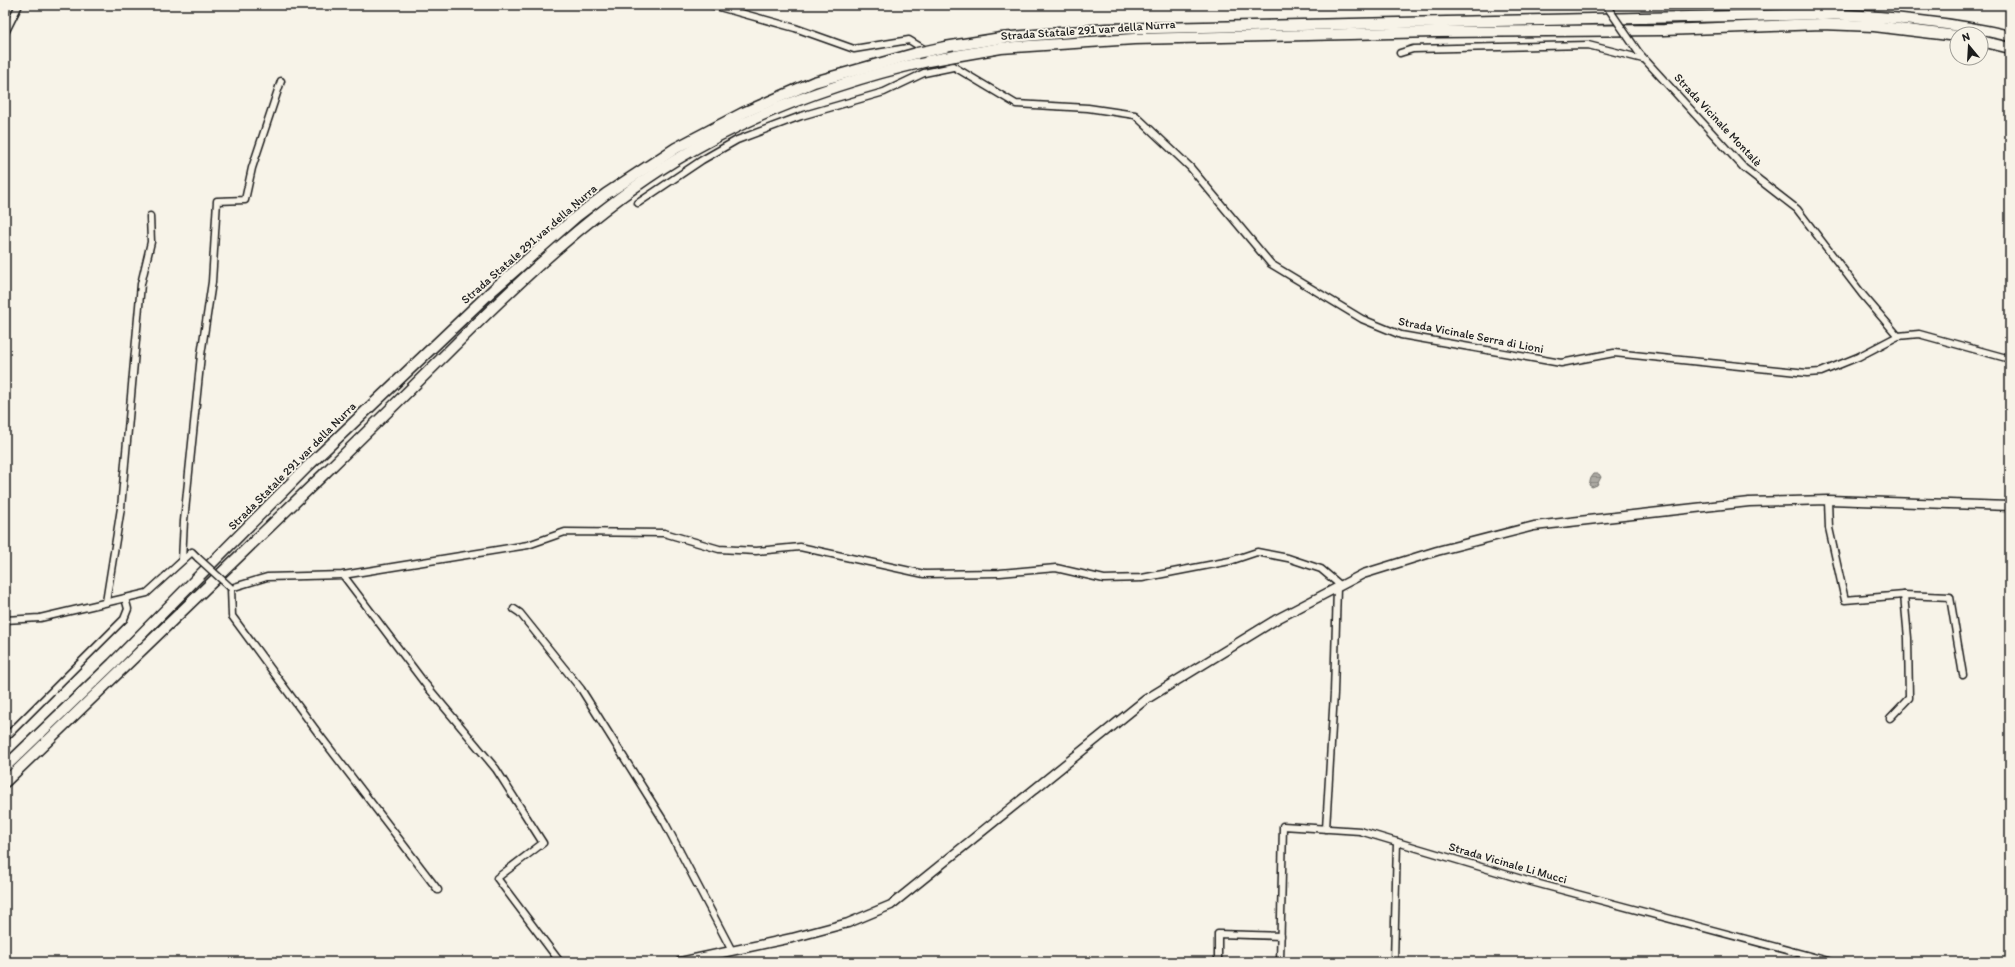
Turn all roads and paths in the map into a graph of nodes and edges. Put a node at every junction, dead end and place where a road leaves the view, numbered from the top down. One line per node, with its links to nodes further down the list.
1 (19, 5): 4 (street)
2 (712, 5): 11 (street, Strada Vicinale Serra di Lioni)
3 (1606, 5): 10 (street, Strada Vicinale Montalè, bridge)
4 (5, 33)
5 (1949, 35): 32 (highway, Strada Statale 291 var della Nurra, bridge)
6 (2009, 36): 31 (highway, Strada Statale 291 var della Nurra, bridge)
7 (1989, 43): 8 (highway)
8 (2008, 47)
9 (1400, 53): 10 (street)
10 (1644, 59): 15 (street, Strada Vicinale Montalè)
11 (953, 66): 13 (street); 15 (street, Strada Vicinale Serra di Lioni)
12 (281, 82): 19 (street)
13 (638, 203)
14 (150, 216): 25 (street)
15 (1898, 336): 16 (street, Strada Vicinale Serra di Lioni)
16 (2010, 359)
17 (1828, 500): 18 (street); 21 (street); 23 (street)
18 (2010, 506)
19 (182, 560): 22 (street, bridge); 24 (street)
20 (342, 575): 21 (street); 22 (street); 38 (street)
21 (1338, 586): 33 (street); 37 (street)
22 (231, 588): 35 (street)
23 (1904, 595): 28 (street); 29 (street)
24 (125, 598): 25 (street); 30 (street)
25 (106, 602): 27 (street)
26 (514, 609): 37 (street)
27 (5, 620)
28 (1963, 675)
29 (1890, 718)
30 (5, 738)
31 (5, 766)
32 (5, 782)
33 (1326, 828): 34 (street, Strada Vicinale Li Mucci); 36 (street, Strada Vicinale Li Mucci)
34 (1398, 842): 42 (street); 43 (street, Strada Vicinale Li Mucci)
35 (438, 890)
36 (1281, 936): 40 (street); 41 (street, Strada Vicinale Li Mucci)
37 (732, 951): 39 (street)
38 (560, 962)
39 (680, 962)
40 (1218, 962)
41 (1280, 962)
42 (1394, 962)
43 (1832, 962)

